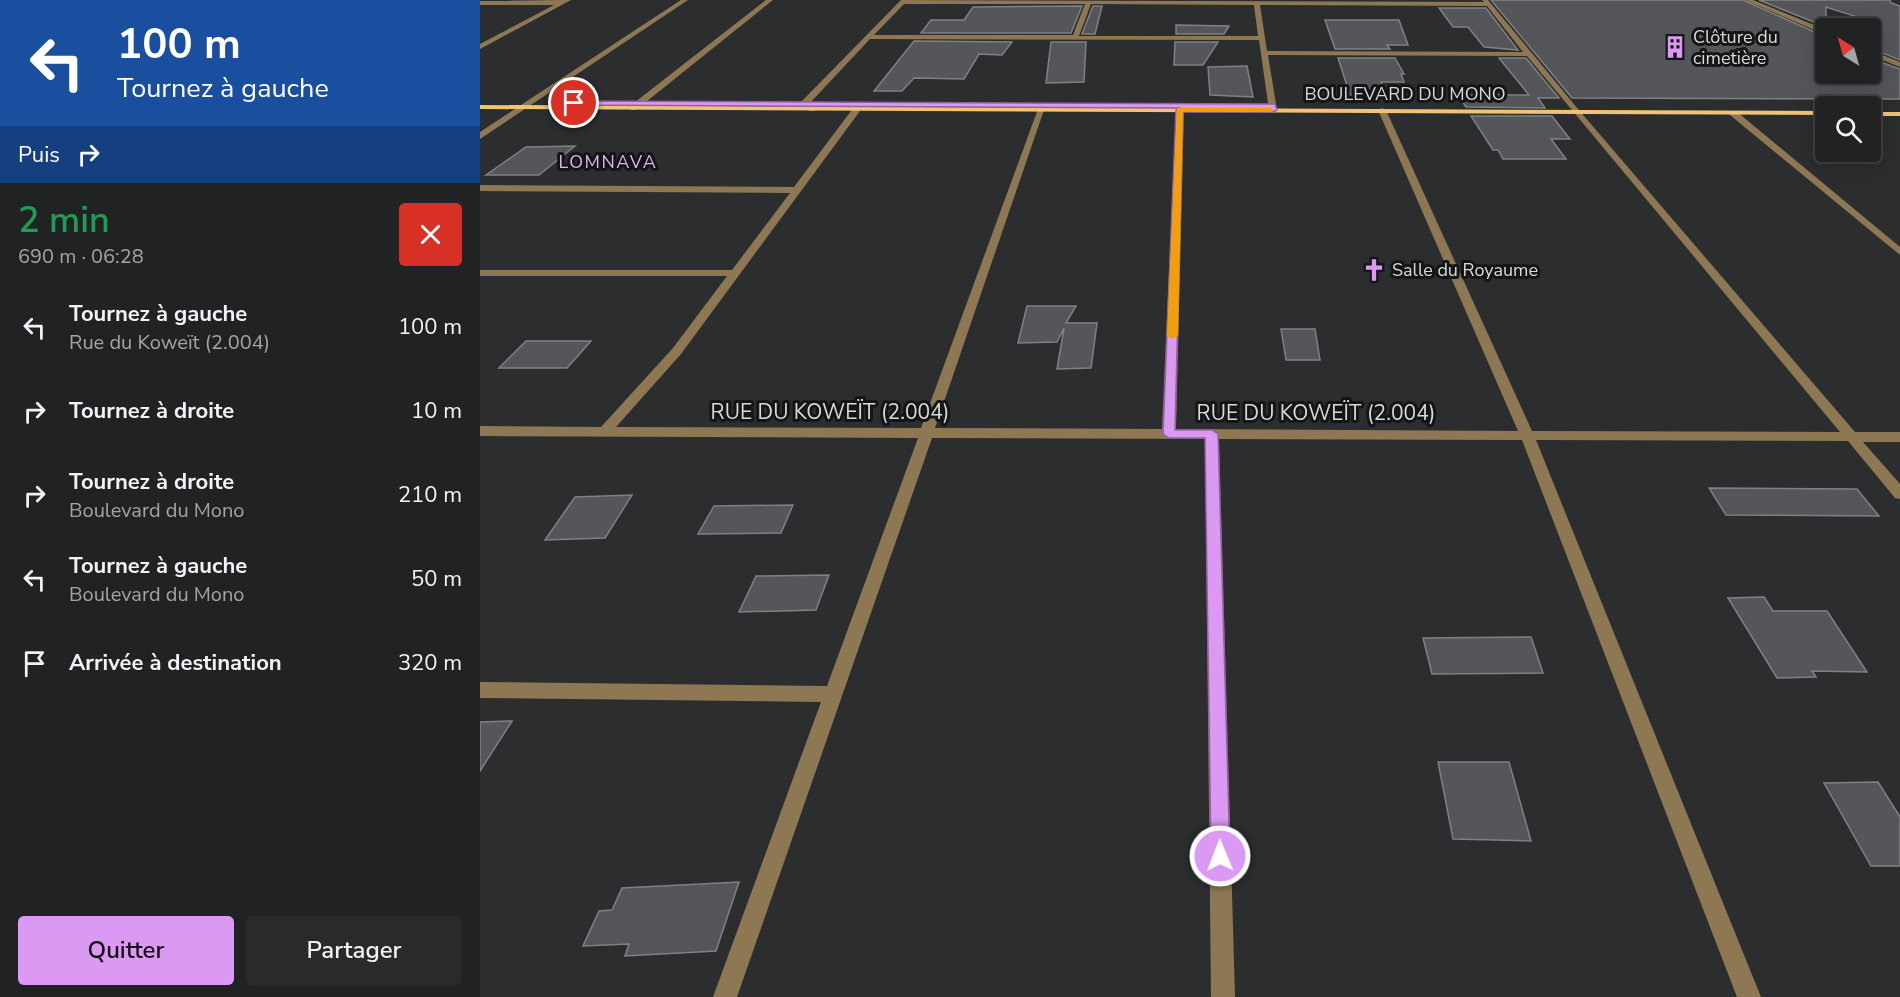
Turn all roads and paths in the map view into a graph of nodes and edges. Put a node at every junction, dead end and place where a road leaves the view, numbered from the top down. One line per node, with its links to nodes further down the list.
1 (686, 0): 23 (street)
2 (770, 0): 24 (street)
3 (1748, 0): 10 (street)
4 (566, 1): 8 (street); 15 (street)
5 (903, 1): 9 (street); 11 (street)
6 (1256, 2): 7 (street); 9 (street); 13 (street)
7 (1487, 2): 18 (street)
8 (480, 3)
9 (1089, 3): 12 (street)
10 (1815, 28)
11 (868, 37): 12 (street); 26 (street)
12 (1075, 38): 13 (street)
13 (1261, 38): 17 (street)
14 (480, 42): 15 (street)
15 (489, 42): 16 (street)
16 (480, 47)
17 (1265, 53): 18 (street); 27 (street)
18 (1529, 54): 30 (street)
19 (1891, 54): 20 (street)
20 (1881, 57): 21 (street)
21 (1900, 65)
22 (480, 103): 23 (main road, BOULEVARD DU MONO)
23 (526, 105): 24 (main road, BOULEVARD DU MONO); 25 (main road, BOULEVARD DU MONO); 38 (street)
24 (636, 106): 26 (main road, BOULEVARD DU MONO)
25 (480, 107)
26 (808, 107): 27 (main road, BOULEVARD DU MONO); 28 (main road, BOULEVARD DU MONO)
27 (1273, 108): 30 (main road, BOULEVARD DU MONO); 31 (main road, BOULEVARD DU MONO); 32 (main road, BOULEVARD DU MONO)
28 (857, 109): 29 (main road, BOULEVARD DU MONO); 40 (street)
29 (1042, 109): 31 (main road, BOULEVARD DU MONO); 46 (street)
30 (1574, 109): 32 (main road, BOULEVARD DU MONO); 33 (main road, BOULEVARD DU MONO); 37 (main road, BOULEVARD DU MONO); 50 (street)
31 (1180, 110): 47 (street)
32 (1382, 111): 49 (street)
33 (1815, 111)
34 (1815, 111): 37 (main road, BOULEVARD DU MONO)
35 (1881, 112): 36 (main road)
36 (1900, 112)
37 (1733, 113): 41 (street)
38 (480, 136)
39 (480, 188): 40 (street)
40 (798, 190): 43 (street)
41 (1900, 252)
42 (480, 273): 43 (street)
43 (735, 273): 45 (street)
44 (480, 431): 45 (street, RUE DU KOWEÏT (2.004))
45 (604, 432): 46 (street, RUE DU KOWEÏT (2.004))
46 (927, 433): 47 (street, RUE DU KOWEÏT (2.004)); 54 (street)
47 (1169, 434): 48 (street, RUE DU KOWEÏT (2.004))
48 (1212, 434): 49 (street, RUE DU KOWEÏT (2.004)); 56 (street)
49 (1527, 435): 50 (street, RUE DU KOWEÏT (2.004)); 57 (street)
50 (1851, 436): 51 (street, RUE DU KOWEÏT (2.004)); 52 (street)
51 (1900, 437)
52 (1900, 494)
53 (480, 690): 54 (street)
54 (834, 693): 55 (street)
55 (725, 997)
56 (1223, 997)
57 (1749, 997)

